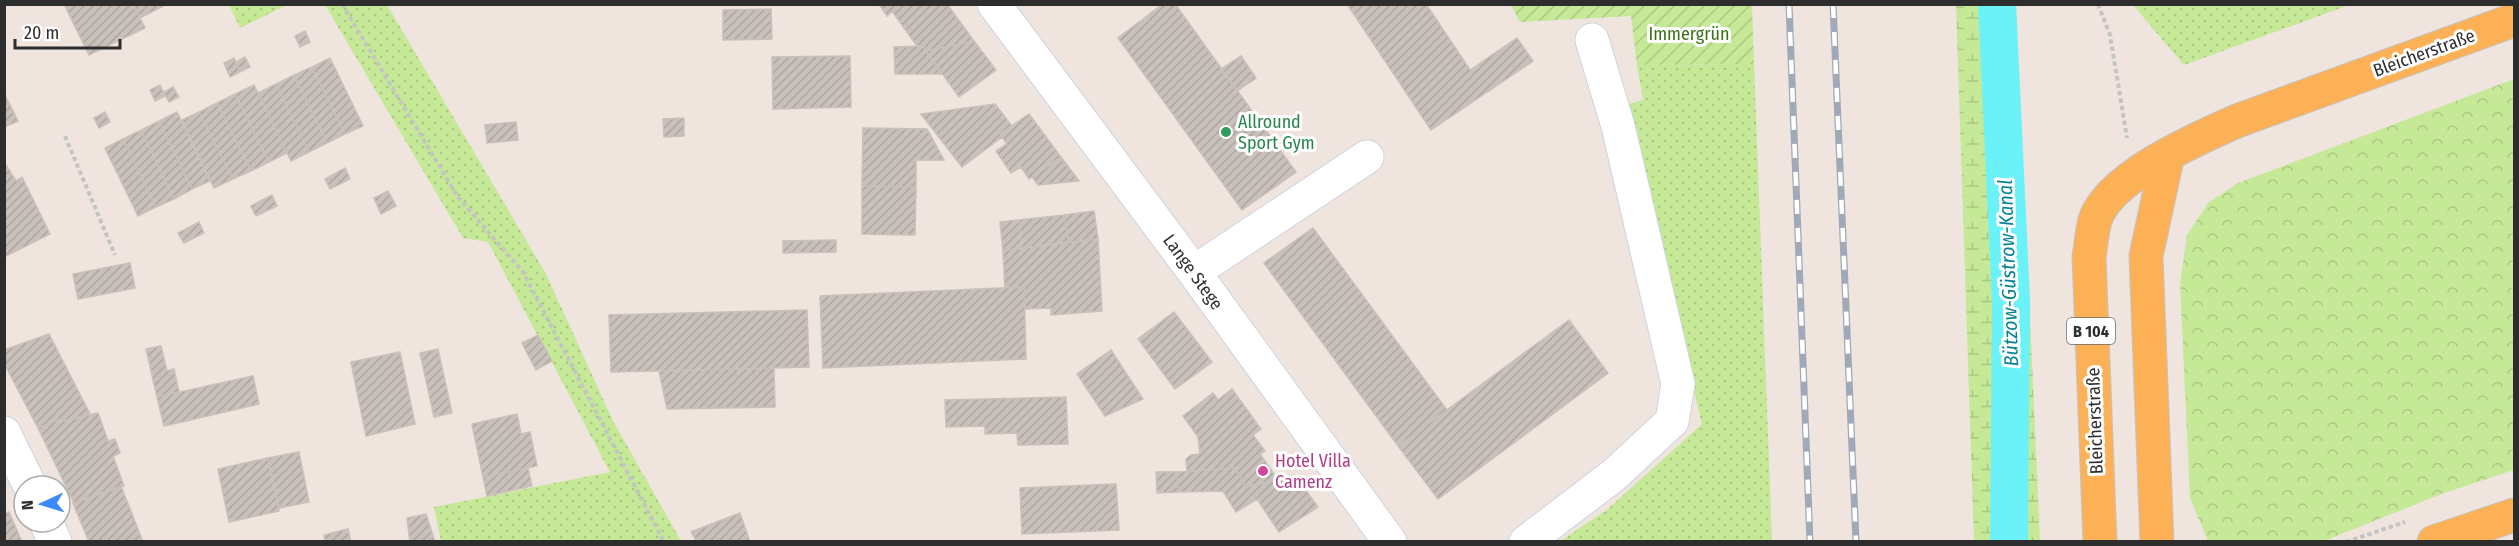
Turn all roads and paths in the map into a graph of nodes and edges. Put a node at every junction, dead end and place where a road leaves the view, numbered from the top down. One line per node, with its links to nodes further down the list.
1 (342, 4): 15 (path)
2 (994, 4): 11 (street, Lange Stege)
3 (2098, 4): 9 (path)
4 (2514, 20): 7 (main road, Bleicherstraße / B 104)
5 (1592, 40): 17 (street)
6 (65, 136): 10 (path)
7 (2168, 154): 9 (main road, Bleicherstraße / B 104); 19 (main road)
8 (1367, 157): 11 (street)
9 (2134, 175): 18 (main road, Bleicherstraße / B 104)
10 (115, 255)
11 (1194, 272): 16 (street, Lange Stege)
12 (4, 433): 13 (street)
13 (24, 474)
14 (2514, 514): 20 (main road)
15 (664, 542)
16 (1390, 542)
17 (1526, 542)
18 (2100, 542)
19 (2157, 542)
20 (2434, 542)

